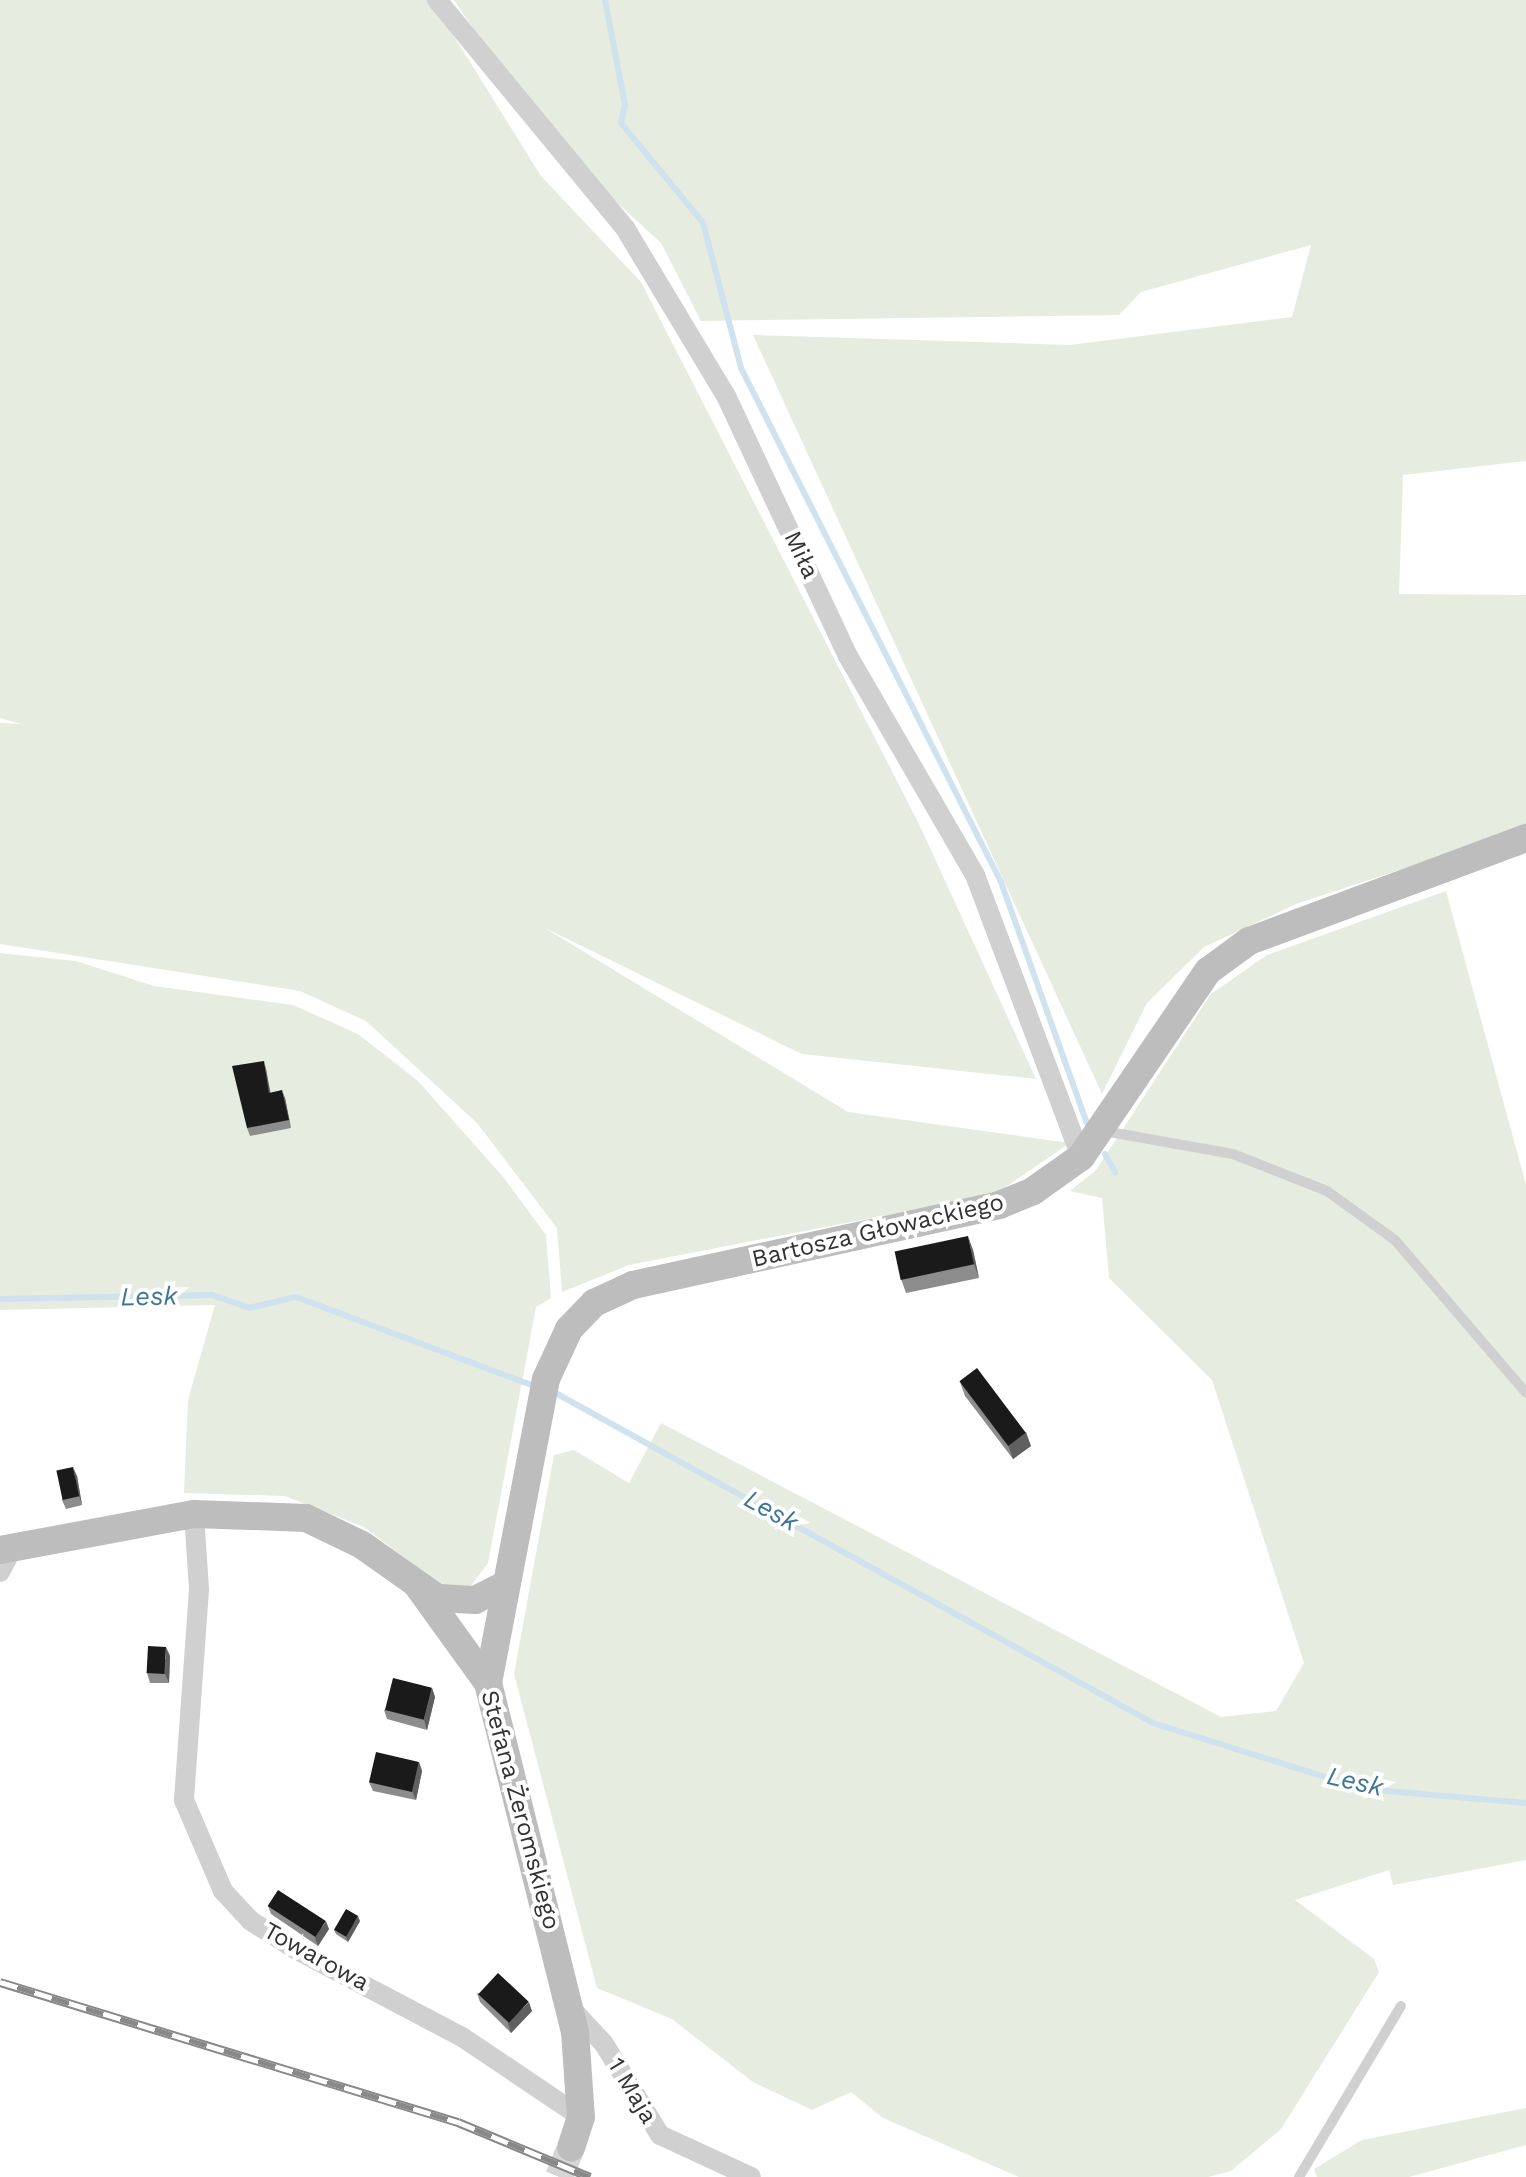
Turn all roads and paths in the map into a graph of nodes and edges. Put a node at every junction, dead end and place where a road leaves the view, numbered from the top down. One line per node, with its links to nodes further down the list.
1 (437, 0): 4 (street, Miła)
2 (1526, 838): 3 (street, Bartosza Głowackiego)
3 (1103, 1130): 4 (street, Bartosza Głowackiego); 5 (lane)
4 (1081, 1157): 8 (street, Bartosza Głowackiego)
5 (1526, 1393)
6 (194, 1514): 7 (street, Stefana Żeromskiego); 9 (street, Stefana Żeromskiego); 13 (street, Towarowa)
7 (4, 1557)
8 (506, 1584): 9 (street, Stefana Żeromskiego); 10 (street, Bartosza Głowackiego)
9 (418, 1586): 10 (street, Stefana Żeromskiego)
10 (488, 1683): 12 (street, Stefana Żeromskiego)
11 (1401, 2006): 16 (lane)
12 (570, 2007): 13 (street, Stefana Żeromskiego); 15 (street, 1 Maja)
13 (581, 2117): 14 (street)
14 (571, 2147)
15 (751, 2177)
16 (1299, 2177)

